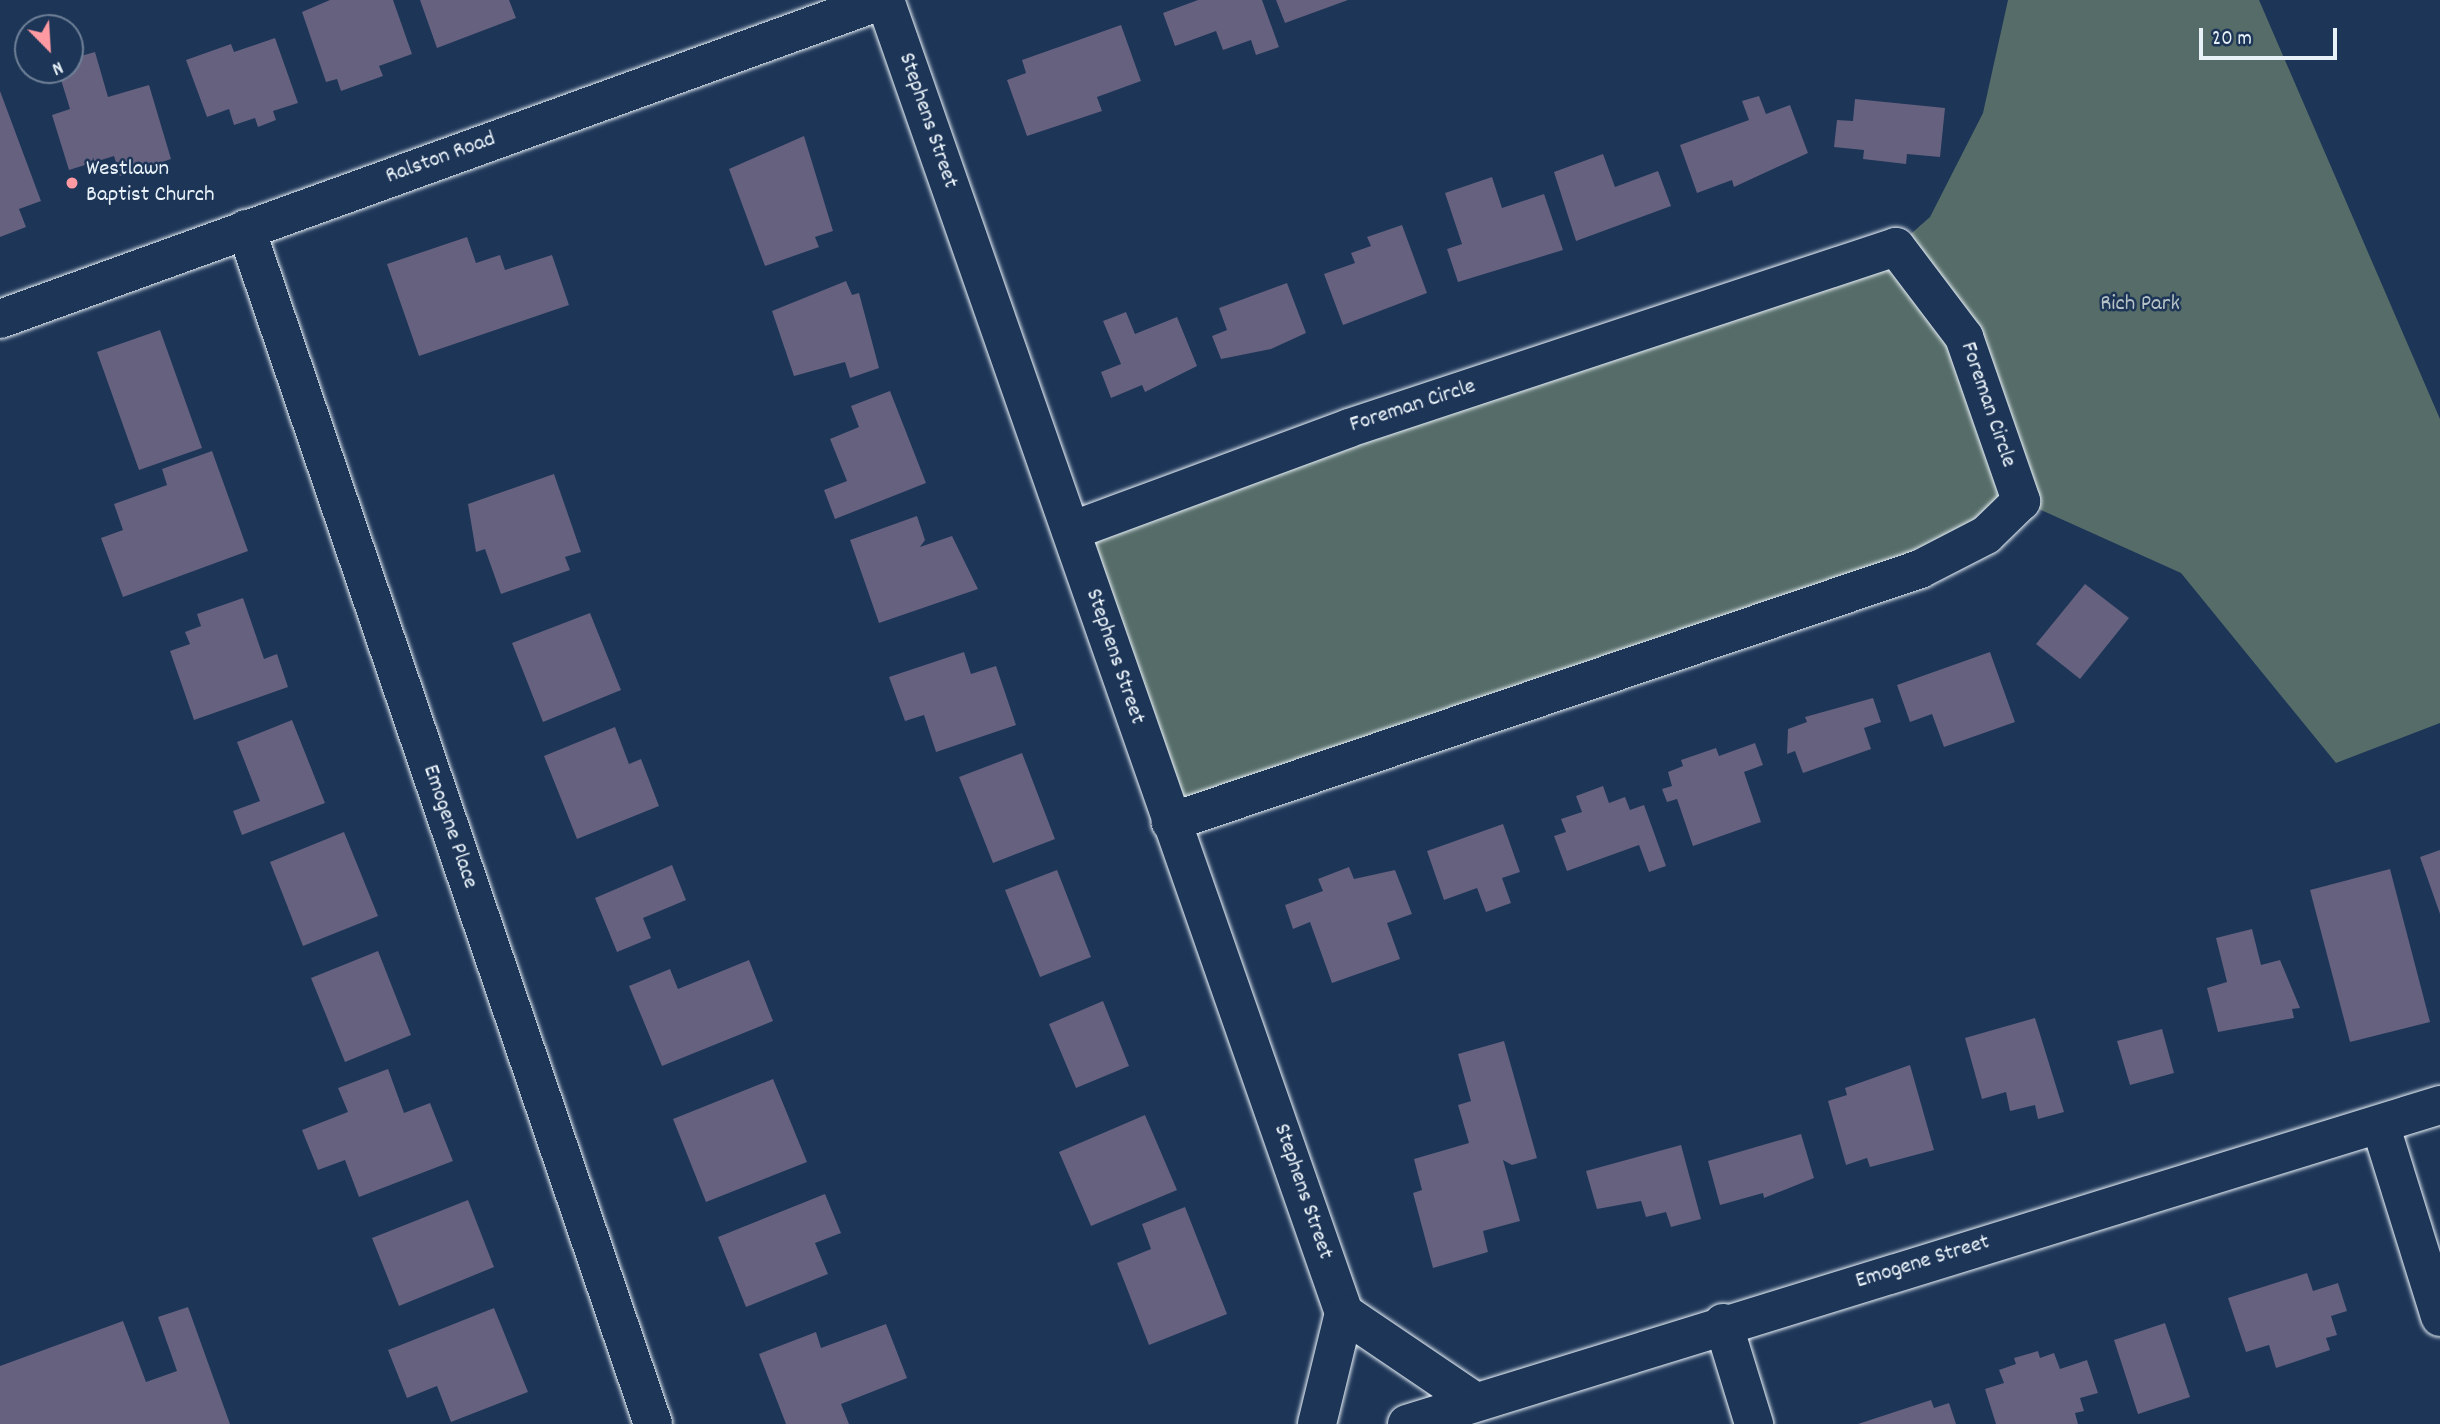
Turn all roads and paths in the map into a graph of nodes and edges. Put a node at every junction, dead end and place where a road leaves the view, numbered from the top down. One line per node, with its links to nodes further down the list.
1 (884, 0): 2 (street, Ralston Road); 4 (street, Stephens Street)
2 (246, 229): 3 (street, Ralston Road); 12 (street, Emogene Place)
3 (0, 319)
4 (1071, 531): 5 (street, Stephens Street); 5 (street, Foreman Circle)
5 (1171, 822): 8 (street, Stephens Street)
6 (2440, 1105): 7 (street, Emogene Street)
7 (2381, 1127): 9 (street); 10 (street, Emogene Street)
8 (1344, 1313): 11 (street); 13 (street)
9 (2440, 1317)
10 (1723, 1323): 11 (street, Emogene Street); 15 (street)
11 (1474, 1401): 14 (street, Emogene Street)
12 (653, 1424)
13 (1317, 1424)
14 (1407, 1424)
15 (1754, 1424)

